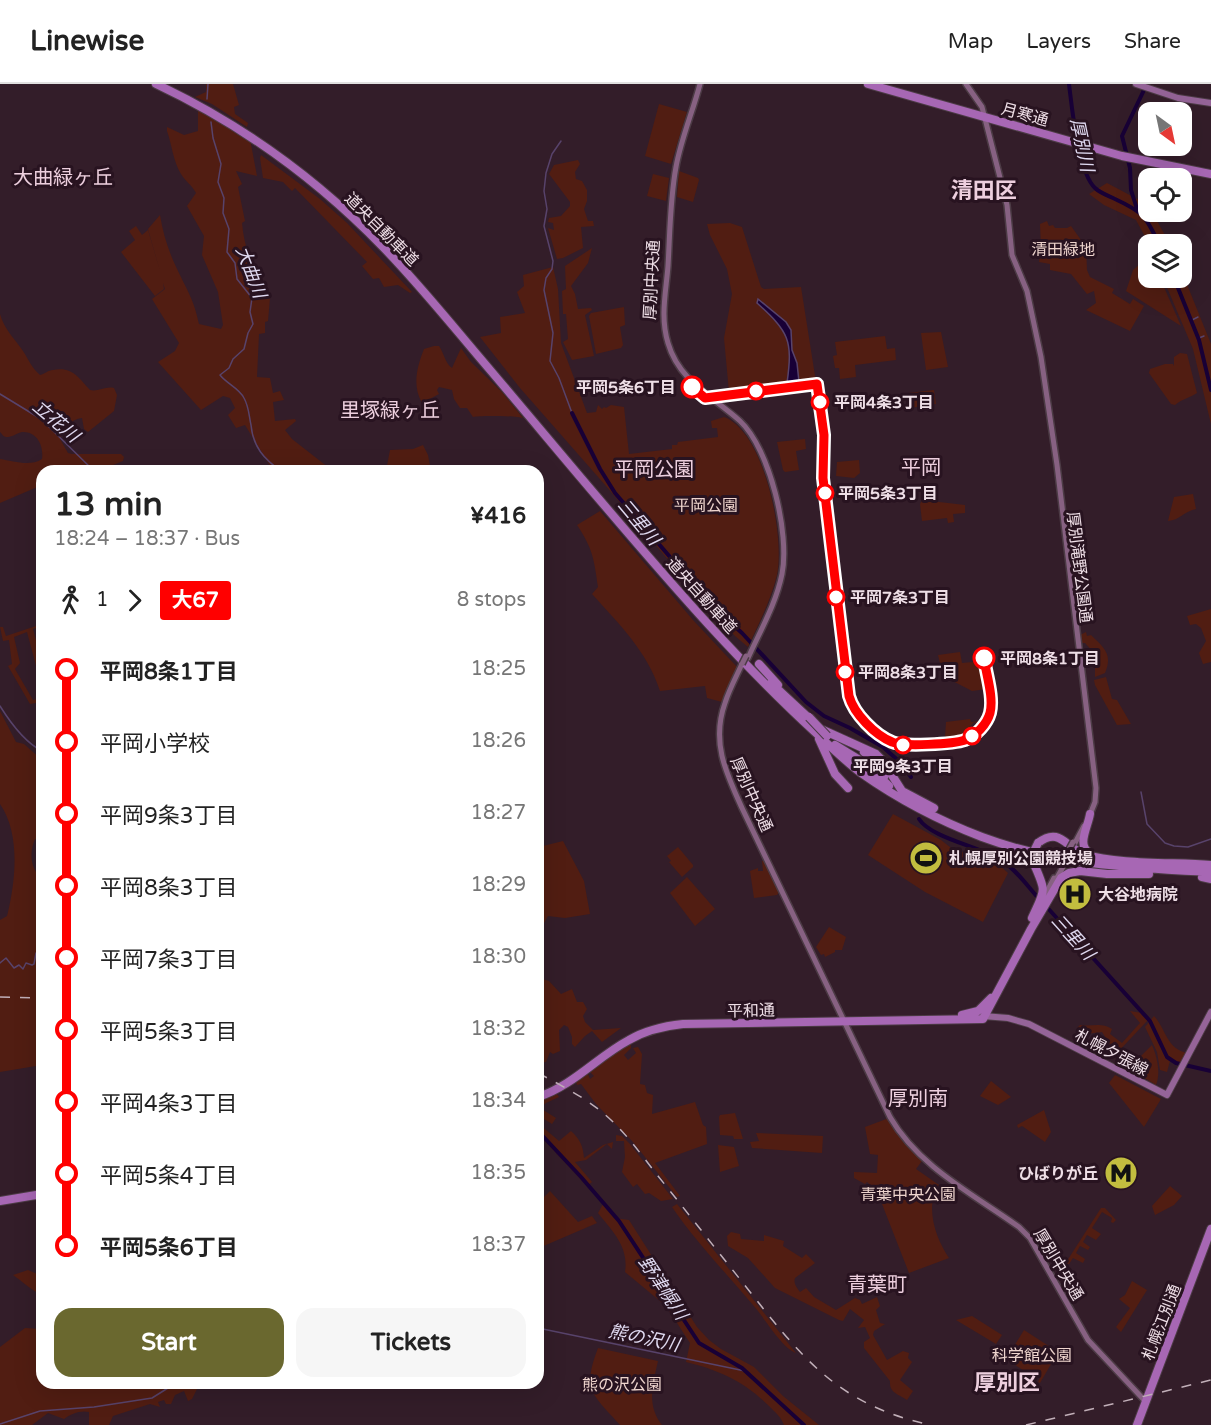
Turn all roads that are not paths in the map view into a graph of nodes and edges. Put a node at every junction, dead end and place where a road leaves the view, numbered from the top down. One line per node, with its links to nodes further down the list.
1 (699, 84): 33 (main road, 厚別中央通, bridge)
2 (868, 84): 8 (highway, 月寒通)
3 (965, 84): 8 (main road, 厚別滝野公園通)
4 (1136, 84): 7 (main road)
5 (1144, 84): 7 (main road)
6 (159, 85): 12 (highway, 道央自動車道); 13 (highway, 道央自動車道)
7 (1211, 101)
8 (983, 117): 9 (highway, 月寒通); 10 (main road, 厚別滝野公園通)
9 (1211, 174)
10 (1038, 348): 17 (main road, 厚別滝野公園通); 19 (main road, 厚別滝野公園通)
11 (759, 664): 15 (highway, bridge)
12 (759, 673): 15 (highway, 道央自動車道); 16 (highway)
13 (792, 711): 14 (highway); 20 (highway, 道央自動車道)
14 (848, 788)
15 (897, 791): 23 (highway, 道央自動車道)
16 (934, 808)
17 (1090, 814): 19 (main road, 厚別滝野公園通); 21 (highway)
18 (943, 825): 20 (highway)
19 (1074, 843): 22 (main road, 厚別滝野公園通, bridge)
20 (1022, 850): 23 (highway, 道央自動車道)
21 (1100, 857): 23 (highway); 26 (highway, bridge)
22 (1061, 867): 24 (highway); 26 (main road, 厚別滝野公園通)
23 (1210, 867)
24 (1080, 871): 25 (highway); 26 (highway)
25 (1208, 878)
26 (1045, 896): 27 (highway)
27 (1030, 928): 28 (highway); 31 (highway)
28 (987, 1004): 30 (highway); 31 (highway)
29 (1211, 1012): 34 (main road, 札幌夕張線)
30 (954, 1016): 31 (main road, 札幌夕張線); 33 (highway, 平和通)
31 (986, 1017): 33 (highway, 平和通); 34 (main road, 札幌夕張線)
32 (1211, 1019): 34 (main road, 札幌夕張線)
33 (845, 1020): 35 (highway, 平和通); 39 (main road, 厚別中央通)
34 (1191, 1052)
35 (544, 1094)
36 (36, 1194): 37 (highway)
37 (0, 1200)
38 (1211, 1229): 39 (highway, 札幌江別通)
39 (1146, 1401): 40 (highway, 札幌江別通)
40 (1137, 1425)

